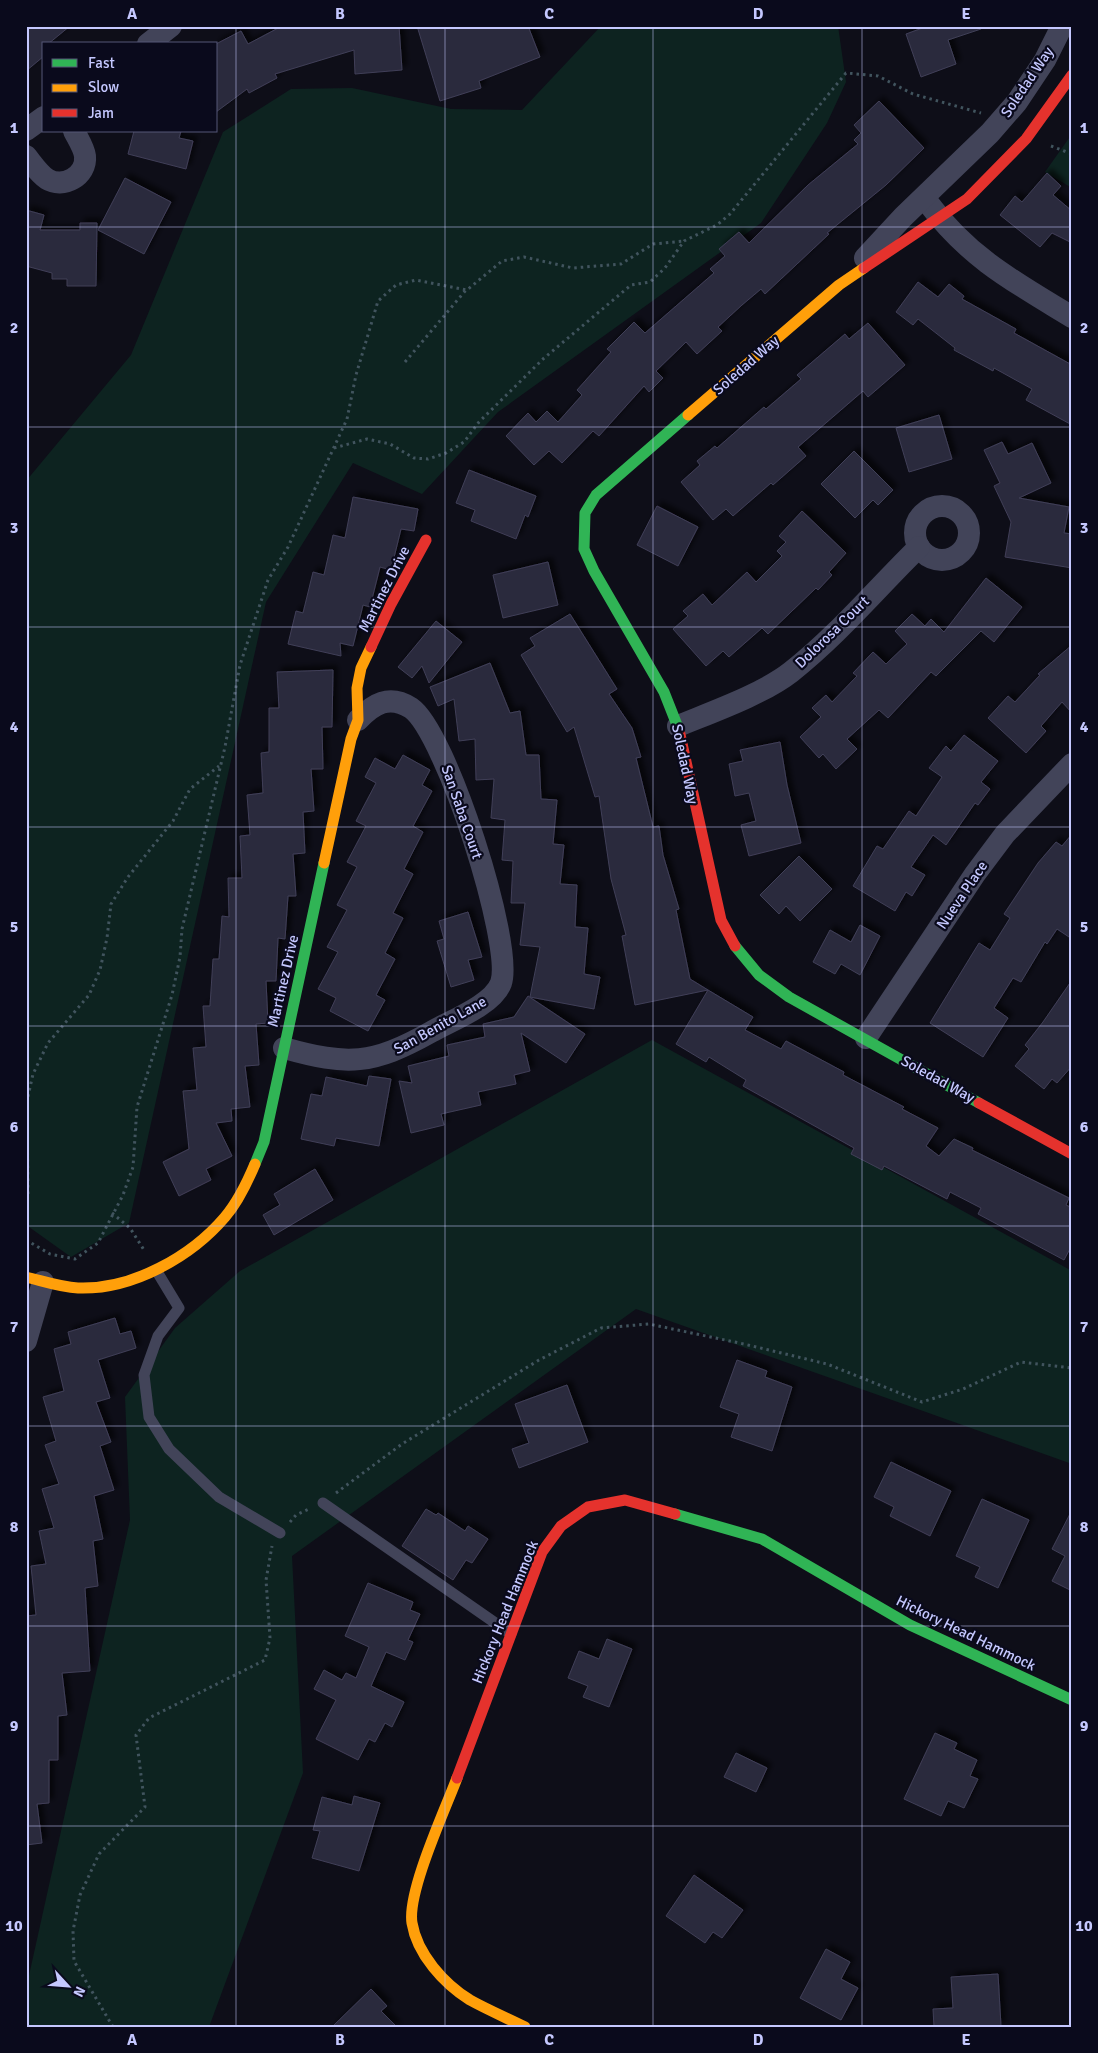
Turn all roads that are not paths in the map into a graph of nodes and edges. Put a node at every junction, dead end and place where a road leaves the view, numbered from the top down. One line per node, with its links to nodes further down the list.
1 (172, 26): 3 (street)
2 (1062, 29): 9 (street, Soledad Way)
3 (151, 42)
4 (1072, 75): 10 (street, Soledad Way)
5 (42, 118): 6 (street)
6 (26, 130)
7 (74, 132): 8 (street)
8 (26, 156)
9 (924, 197): 10 (street); 11 (street, Soledad Way)
10 (939, 217): 11 (street, Soledad Way); 12 (street)
11 (839, 285): 16 (street, Soledad Way)
12 (1072, 317)
13 (426, 540): 15 (street, Martinez Drive)
14 (919, 547): 16 (street, Dolorosa Court)
15 (358, 720): 18 (street, San Saba Court); 20 (street, Martinez Drive)
16 (678, 726): 19 (street, Soledad Way)
17 (1072, 764): 19 (street, Nueva Place)
18 (501, 983): 20 (street, San Benito Lane)
19 (866, 1038): 21 (street, Soledad Way)
20 (284, 1048): 22 (street, Martinez Drive)
21 (1071, 1153)
22 (156, 1270): 23 (street, Martinez Drive); 26 (lane)
23 (35, 1280): 24 (street)
24 (26, 1341)
25 (323, 1503): 27 (lane)
26 (280, 1533)
27 (510, 1634): 28 (street, Hickory Head Hammock); 29 (street, Hickory Head Hammock)
28 (1072, 1700)
29 (525, 2027)

